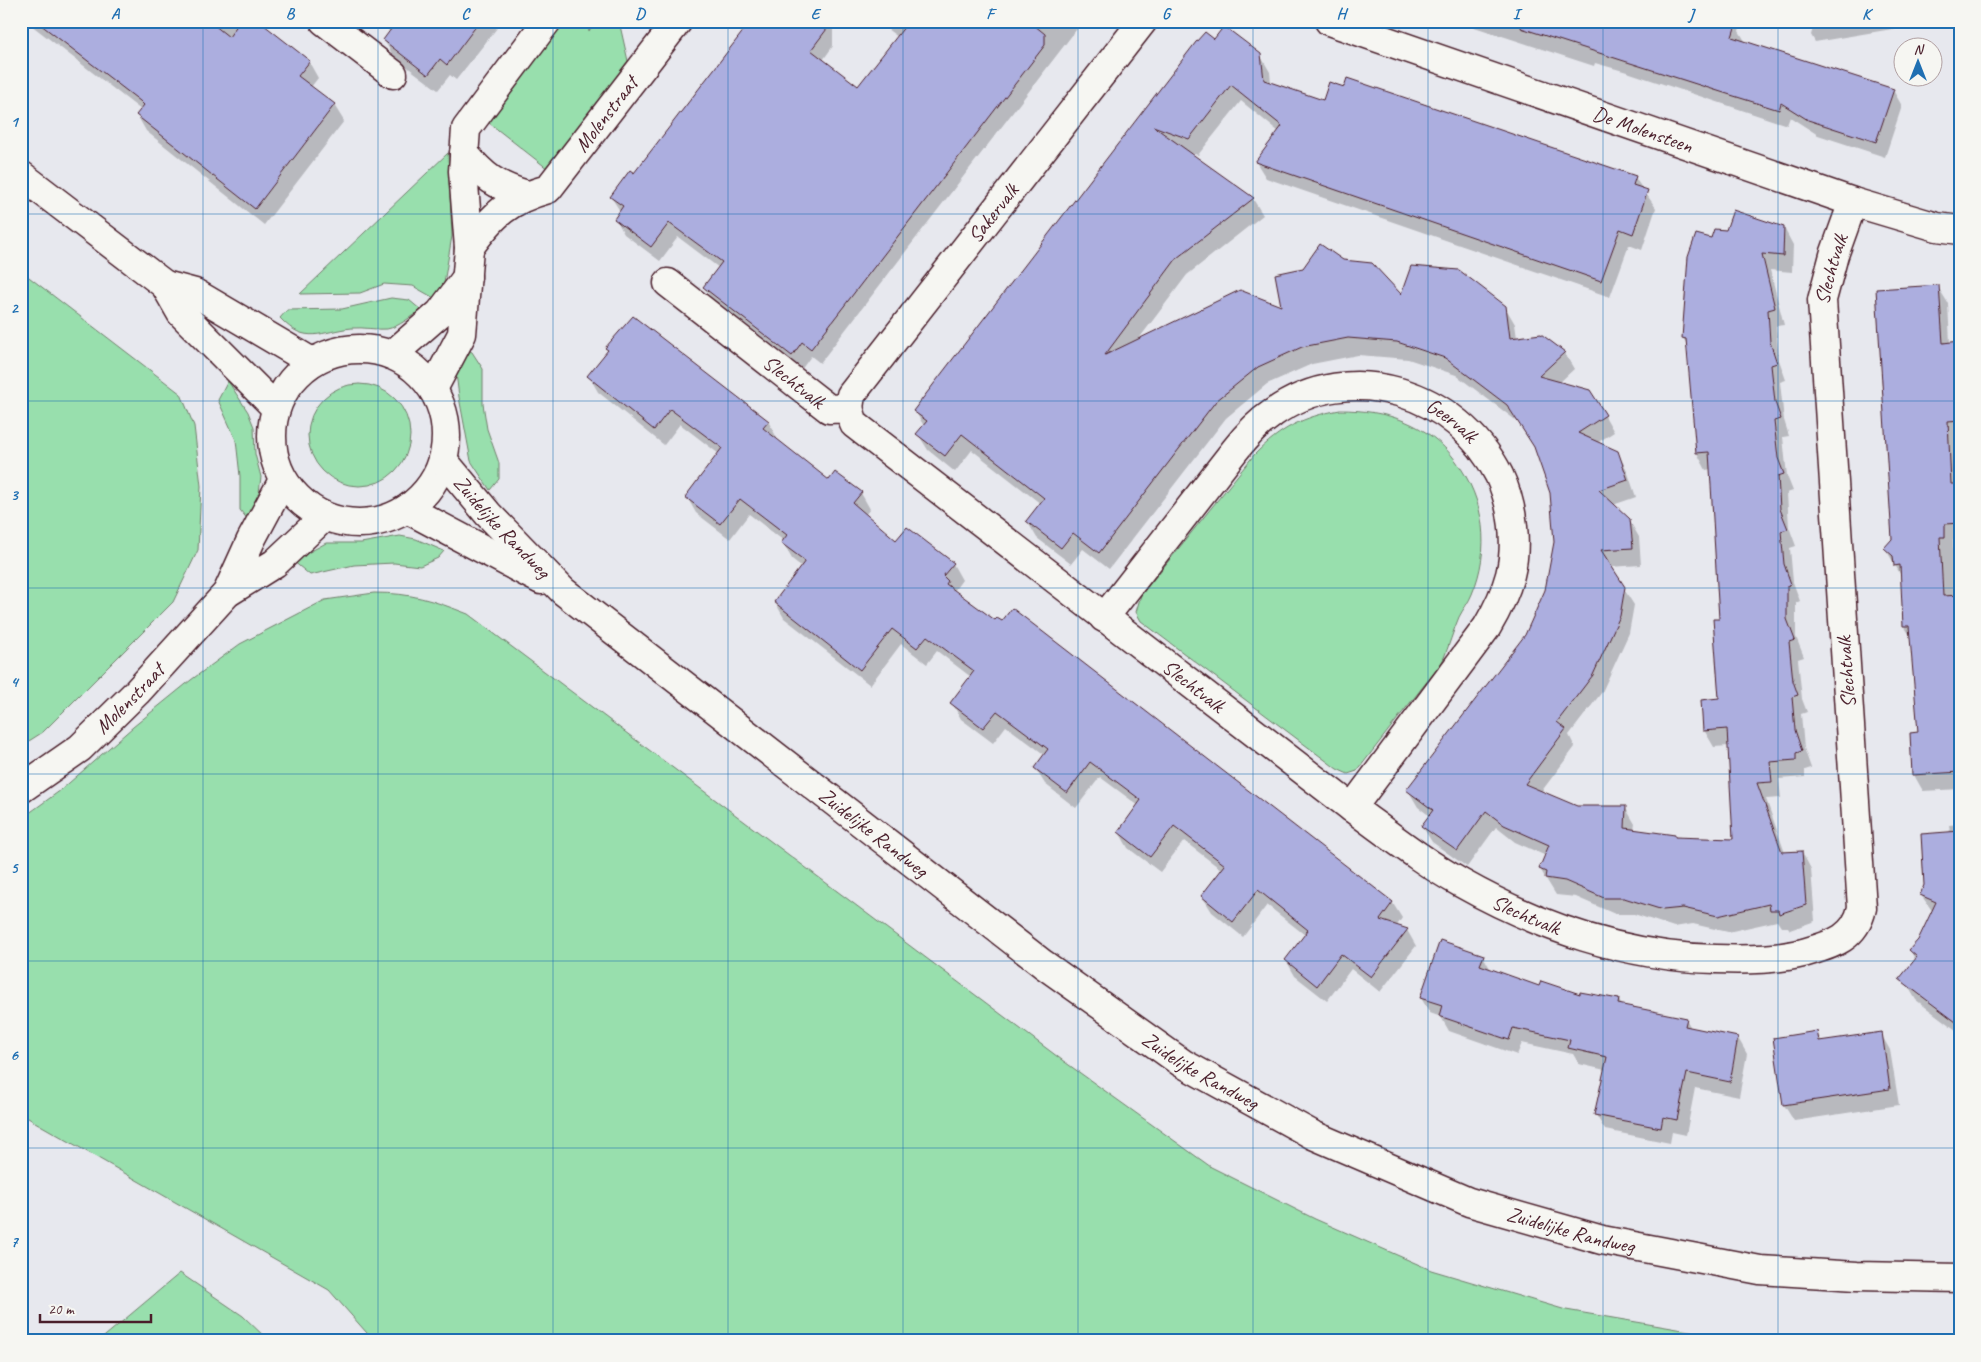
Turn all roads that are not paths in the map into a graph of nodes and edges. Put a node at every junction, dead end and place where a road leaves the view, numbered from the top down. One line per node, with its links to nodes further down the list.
1 (324, 21): 6 (street)
2 (547, 21): 7 (street)
3 (678, 21): 9 (street, Molenstraat)
4 (1142, 21): 20 (street, Sakervalk)
5 (1329, 21): 10 (street, De Molensteen)
6 (393, 74)
7 (464, 153): 9 (street); 12 (street)
8 (21, 175): 15 (street)
9 (527, 195): 12 (street, Molenstraat)
10 (1853, 202): 11 (street, De Molensteen); 29 (street, Slechtvalk)
11 (1960, 230)
12 (469, 248): 13 (street)
13 (467, 277): 16 (street); 18 (street)
14 (668, 283): 20 (street, Slechtvalk)
15 (165, 285): 17 (street); 19 (street)
16 (392, 355): 17 (street); 18 (street)
17 (312, 362): 19 (street)
18 (433, 389): 21 (street)
19 (275, 407): 22 (street)
20 (849, 408): 27 (street, Slechtvalk)
21 (443, 460): 23 (street); 25 (street, Zuidelijke Randweg)
22 (283, 480): 24 (street); 26 (street, Molenstraat)
23 (407, 509): 24 (street); 25 (street, Zuidelijke Randweg)
24 (324, 517): 26 (street, Molenstraat)
25 (563, 591): 30 (street, Zuidelijke Randweg)
26 (226, 593): 28 (street, Molenstraat)
27 (1104, 618): 29 (street, Slechtvalk); 29 (street, Geervalk)
28 (21, 789)
29 (1352, 808)
30 (1960, 1278)

